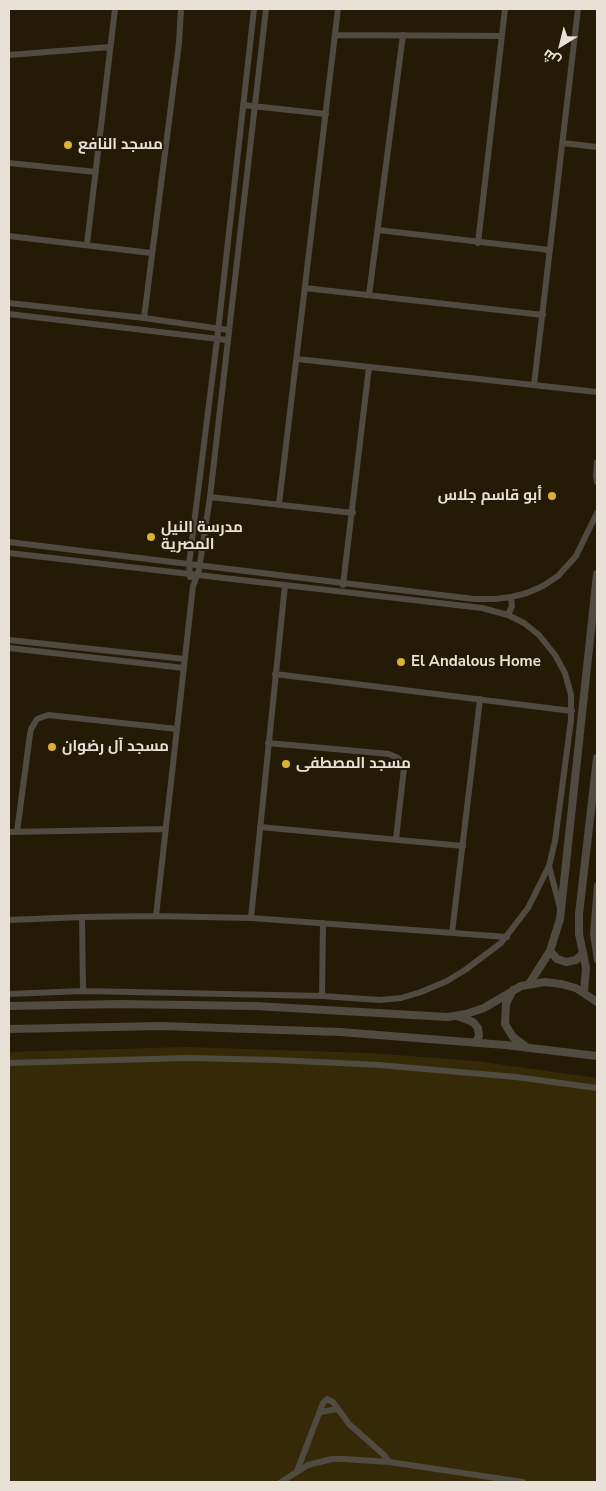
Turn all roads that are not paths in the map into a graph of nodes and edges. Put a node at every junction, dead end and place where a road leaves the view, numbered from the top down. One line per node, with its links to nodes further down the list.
1 (115, 9): 11 (street)
2 (181, 9): 25 (street)
3 (254, 9): 13 (street)
4 (266, 9): 14 (street)
5 (338, 9): 9 (street)
6 (505, 9): 10 (street)
7 (578, 9): 16 (street)
8 (403, 34): 9 (street); 10 (street); 20 (street)
9 (335, 35): 15 (street)
10 (502, 36): 22 (street)
11 (110, 47): 12 (street); 19 (street)
12 (9, 55)
13 (243, 105): 14 (street); 32 (street)
14 (254, 106): 15 (street); 33 (street)
15 (326, 114): 26 (street)
16 (563, 143): 17 (street); 24 (street)
17 (597, 147)
18 (9, 163): 19 (street)
19 (96, 172): 23 (street)
20 (378, 230): 22 (street); 27 (street)
21 (9, 236): 23 (street)
22 (478, 242): 24 (street)
23 (87, 244): 25 (street)
24 (550, 250): 30 (street)
25 (151, 253): 31 (street)
26 (305, 288): 27 (street); 36 (street)
27 (369, 295): 30 (street)
28 (9, 303): 31 (street)
29 (9, 314): 34 (street)
30 (543, 315): 38 (street)
31 (144, 318): 32 (street)
32 (218, 329): 33 (street); 34 (street)
33 (228, 330): 35 (street)
34 (217, 340): 35 (street); 48 (street)
35 (227, 340): 42 (street)
36 (296, 359): 37 (street); 43 (street)
37 (369, 367): 38 (street); 44 (street)
38 (534, 385): 39 (street)
39 (597, 392)
40 (597, 462): 41 (street)
41 (597, 482)
42 (210, 496): 43 (street); 49 (street)
43 (279, 504): 44 (street)
44 (353, 512): 53 (street)
45 (597, 513): 57 (street)
46 (9, 542): 48 (street)
47 (9, 553): 50 (street)
48 (189, 564): 49 (street); 50 (street)
49 (200, 565): 52 (street); 53 (street)
50 (189, 574): 52 (street); 55 (street)
51 (597, 574): 77 (street)
52 (198, 575): 54 (street); 55 (street)
53 (343, 583): 56 (street); 57 (street)
54 (285, 585): 56 (street); 63 (street)
55 (194, 586): 61 (street)
56 (342, 591): 58 (street)
57 (511, 597): 58 (street)
58 (508, 615): 65 (street)
59 (9, 640): 61 (street)
60 (9, 648): 62 (street)
61 (185, 659): 62 (street)
62 (184, 668): 66 (street)
63 (275, 674): 64 (street); 67 (street)
64 (480, 699): 65 (street); 74 (street)
65 (572, 711): 75 (street)
66 (177, 729): 70 (street); 72 (street)
67 (268, 742): 69 (street); 73 (street)
68 (597, 758): 86 (street)
69 (260, 827): 73 (street); 80 (street)
70 (166, 829): 72 (street); 78 (street)
71 (9, 832): 72 (street)
72 (17, 832)
73 (396, 839): 74 (street)
74 (462, 846): 83 (street)
75 (549, 866): 77 (street); 84 (street)
76 (597, 885): 87 (street)
77 (560, 911): 85 (street)
78 (156, 916): 79 (street); 80 (street)
79 (82, 917): 81 (street); 90 (street)
80 (251, 918): 82 (street)
81 (9, 920)
82 (323, 923): 83 (street); 93 (street)
83 (452, 933): 84 (street)
84 (507, 937): 93 (street)
85 (550, 951): 86 (street); 88 (street)
86 (583, 953): 91 (street)
87 (597, 960)
88 (529, 984): 89 (street); 91 (street)
89 (513, 990): 96 (street); 99 (street)
90 (83, 991): 92 (street); 93 (street)
91 (584, 992): 94 (street)
92 (9, 994)
93 (322, 996)
94 (597, 1002)
95 (9, 1006): 96 (street)
96 (457, 1016): 98 (street)
97 (9, 1029): 98 (street)
98 (476, 1042): 99 (street)
99 (527, 1048): 100 (street)
100 (597, 1056)
101 (9, 1063): 102 (street)
102 (597, 1088)
103 (338, 1409): 104 (street); 104 (street); 105 (street)
104 (320, 1412): 106 (street)
105 (389, 1462): 106 (street); 108 (street)
106 (297, 1471): 107 (street)
107 (281, 1482)
108 (523, 1482)

